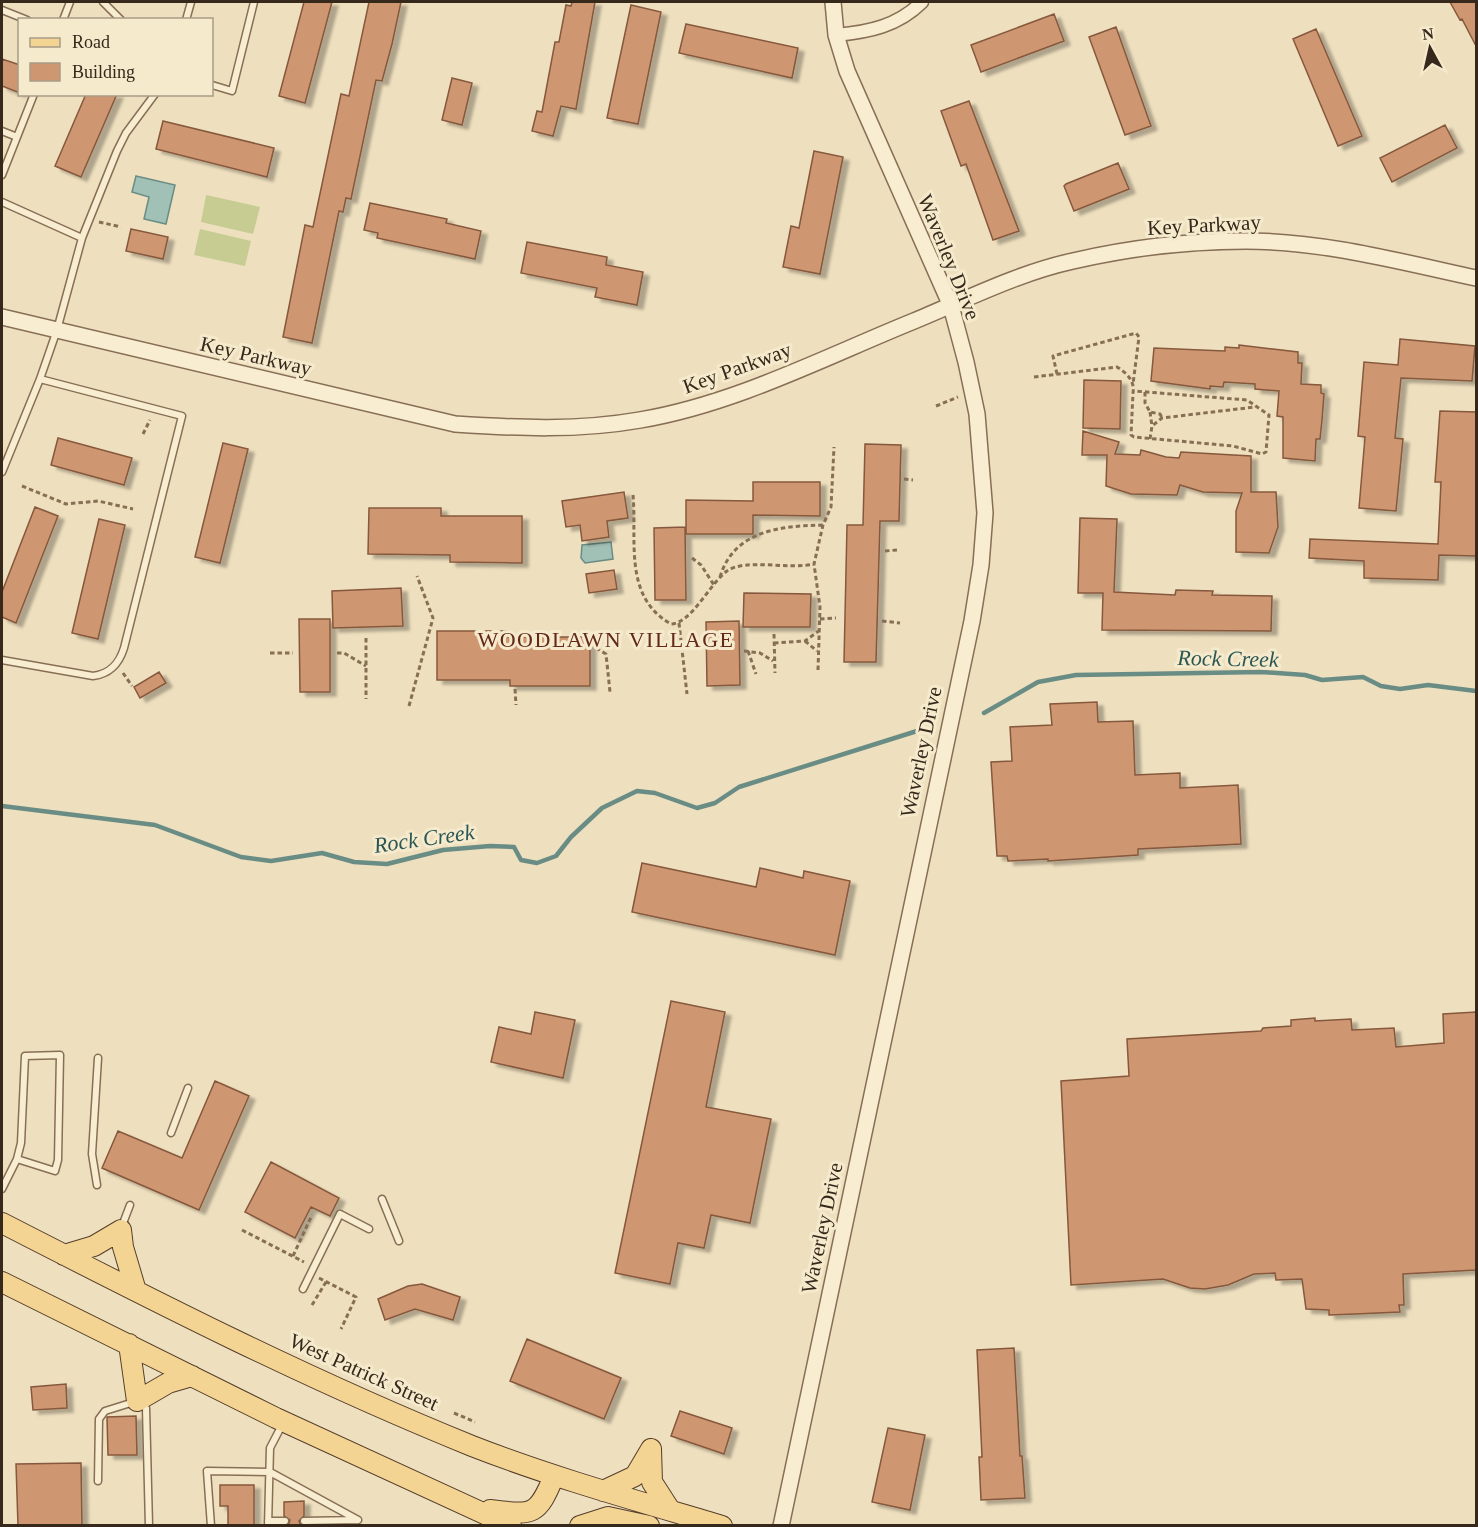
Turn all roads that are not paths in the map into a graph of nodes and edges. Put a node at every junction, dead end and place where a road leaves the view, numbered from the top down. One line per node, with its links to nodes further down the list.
1 (70, 2): 9 (lane)
2 (103, 2): 10 (lane)
3 (191, 2): 11 (lane)
4 (254, 2): 13 (lane)
5 (833, 2): 12 (street, Waverley Drive)
6 (922, 2): 12 (street)
7 (2, 10): 8 (lane)
8 (22, 18)
9 (64, 18)
10 (118, 18)
11 (187, 18)
12 (836, 35): 22 (street, Waverley Drive)
13 (213, 85)
14 (33, 96): 17 (lane)
15 (154, 96): 20 (lane)
16 (2, 131): 17 (lane)
17 (17, 137): 18 (lane)
18 (2, 175)
19 (2, 202): 20 (lane)
20 (82, 238): 24 (lane)
21 (1476, 278): 22 (street, Key Parkway)
22 (951, 306): 24 (street, Key Parkway); 66 (street, Waverley Drive)
23 (2, 317): 24 (street, Key Parkway)
24 (57, 330): 25 (lane)
25 (40, 379): 26 (lane); 27 (lane)
26 (2, 472)
27 (2, 660)
28 (98, 1058): 32 (lane)
29 (188, 1088): 30 (lane)
30 (171, 1133)
31 (17, 1160): 31 (lane); 33 (lane)
32 (97, 1185)
33 (2, 1189)
34 (382, 1199): 39 (lane)
35 (130, 1205): 38 (lane)
36 (2, 1222): 40 (main road, West Patrick Street)
37 (369, 1229): 42 (lane)
38 (121, 1230): 40 (main road); 43 (main road)
39 (399, 1241)
40 (64, 1255): 43 (main road, West Patrick Street)
41 (2, 1282): 44 (main road)
42 (303, 1289)
43 (136, 1291): 51 (main road, West Patrick Street)
44 (26, 1294): 45 (main road); 46 (main road)
45 (2, 1295)
46 (129, 1344): 47 (main road); 48 (main road)
47 (192, 1376): 48 (main road); 49 (main road)
48 (137, 1401): 52 (lane); 58 (lane)
49 (284, 1422): 50 (lane); 54 (main road)
50 (270, 1472): 59 (lane); 60 (lane); 61 (lane)
51 (554, 1476): 53 (main road, West Patrick Street); 54 (main road)
52 (98, 1481)
53 (603, 1491): 55 (main road, West Patrick Street); 55 (main road)
54 (467, 1507): 62 (main road)
55 (670, 1510): 65 (main road, West Patrick Street)
56 (285, 1521): 59 (lane)
57 (304, 1521): 60 (lane)
58 (149, 1523)
59 (268, 1523)
60 (358, 1523)
61 (211, 1526)
62 (511, 1526)
63 (580, 1526): 64 (main road)
64 (649, 1526)
65 (722, 1526)
66 (781, 1526)

